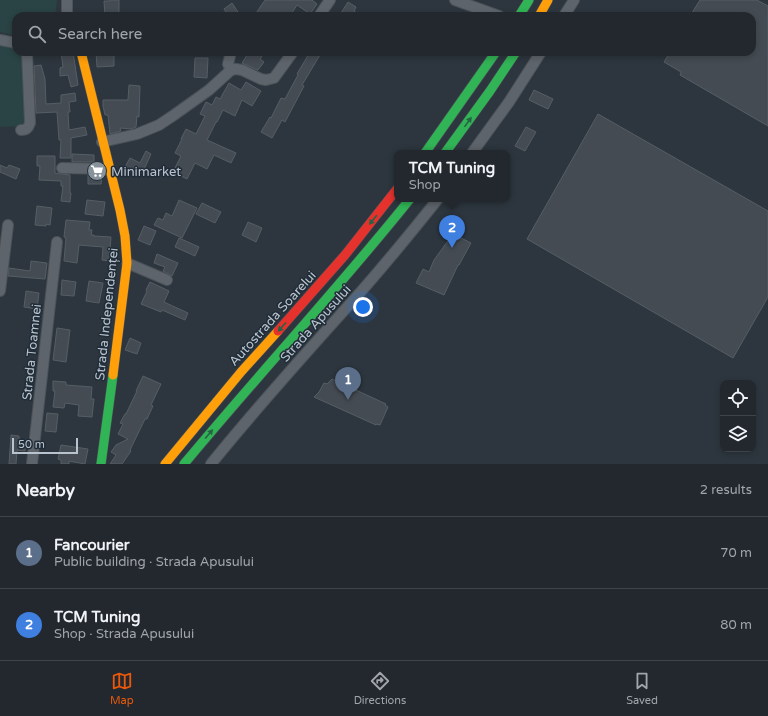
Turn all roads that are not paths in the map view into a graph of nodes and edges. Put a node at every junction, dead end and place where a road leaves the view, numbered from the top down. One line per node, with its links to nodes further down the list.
1 (67, 0): 9 (street)
2 (330, 0): 10 (street)
3 (456, 0): 11 (street)
4 (523, 0): 12 (main road)
5 (529, 0): 13 (main road)
6 (548, 0): 14 (main road)
7 (555, 0): 15 (main road)
8 (574, 0): 16 (street)
9 (67, 12)
10 (322, 12)
11 (488, 12)
12 (516, 12)
13 (522, 12)
14 (541, 12)
15 (547, 12)
16 (566, 12)
17 (0, 40): 18 (street)
18 (12, 42)
19 (27, 56): 27 (street)
20 (83, 56): 28 (main road, Strada Independenței)
21 (230, 56): 26 (street)
22 (290, 56): 26 (street)
23 (493, 56): 29 (main road)
24 (513, 56): 30 (main road, one-way to 24)
25 (538, 56): 31 (street)
26 (231, 70): 28 (street)
27 (21, 130)
28 (102, 142): 33 (main road, Strada Independenței)
29 (427, 150)
30 (447, 150)
31 (474, 150)
32 (62, 168): 33 (street)
33 (109, 169): 39 (main road, Strada Independenței)
34 (394, 193): 44 (main road, Autostrada Soarelui, one-way to 44)
35 (408, 202): 45 (main road, one-way to 35)
36 (436, 202): 46 (street, Strada Apusului)
37 (8, 225): 41 (street)
38 (57, 242): 42 (street, Strada Toamnei)
39 (127, 263): 40 (street); 43 (main road, Strada Independenței)
40 (168, 280)
41 (0, 291)
42 (32, 464)
43 (101, 464)
44 (165, 464)
45 (184, 464)
46 (210, 464)

